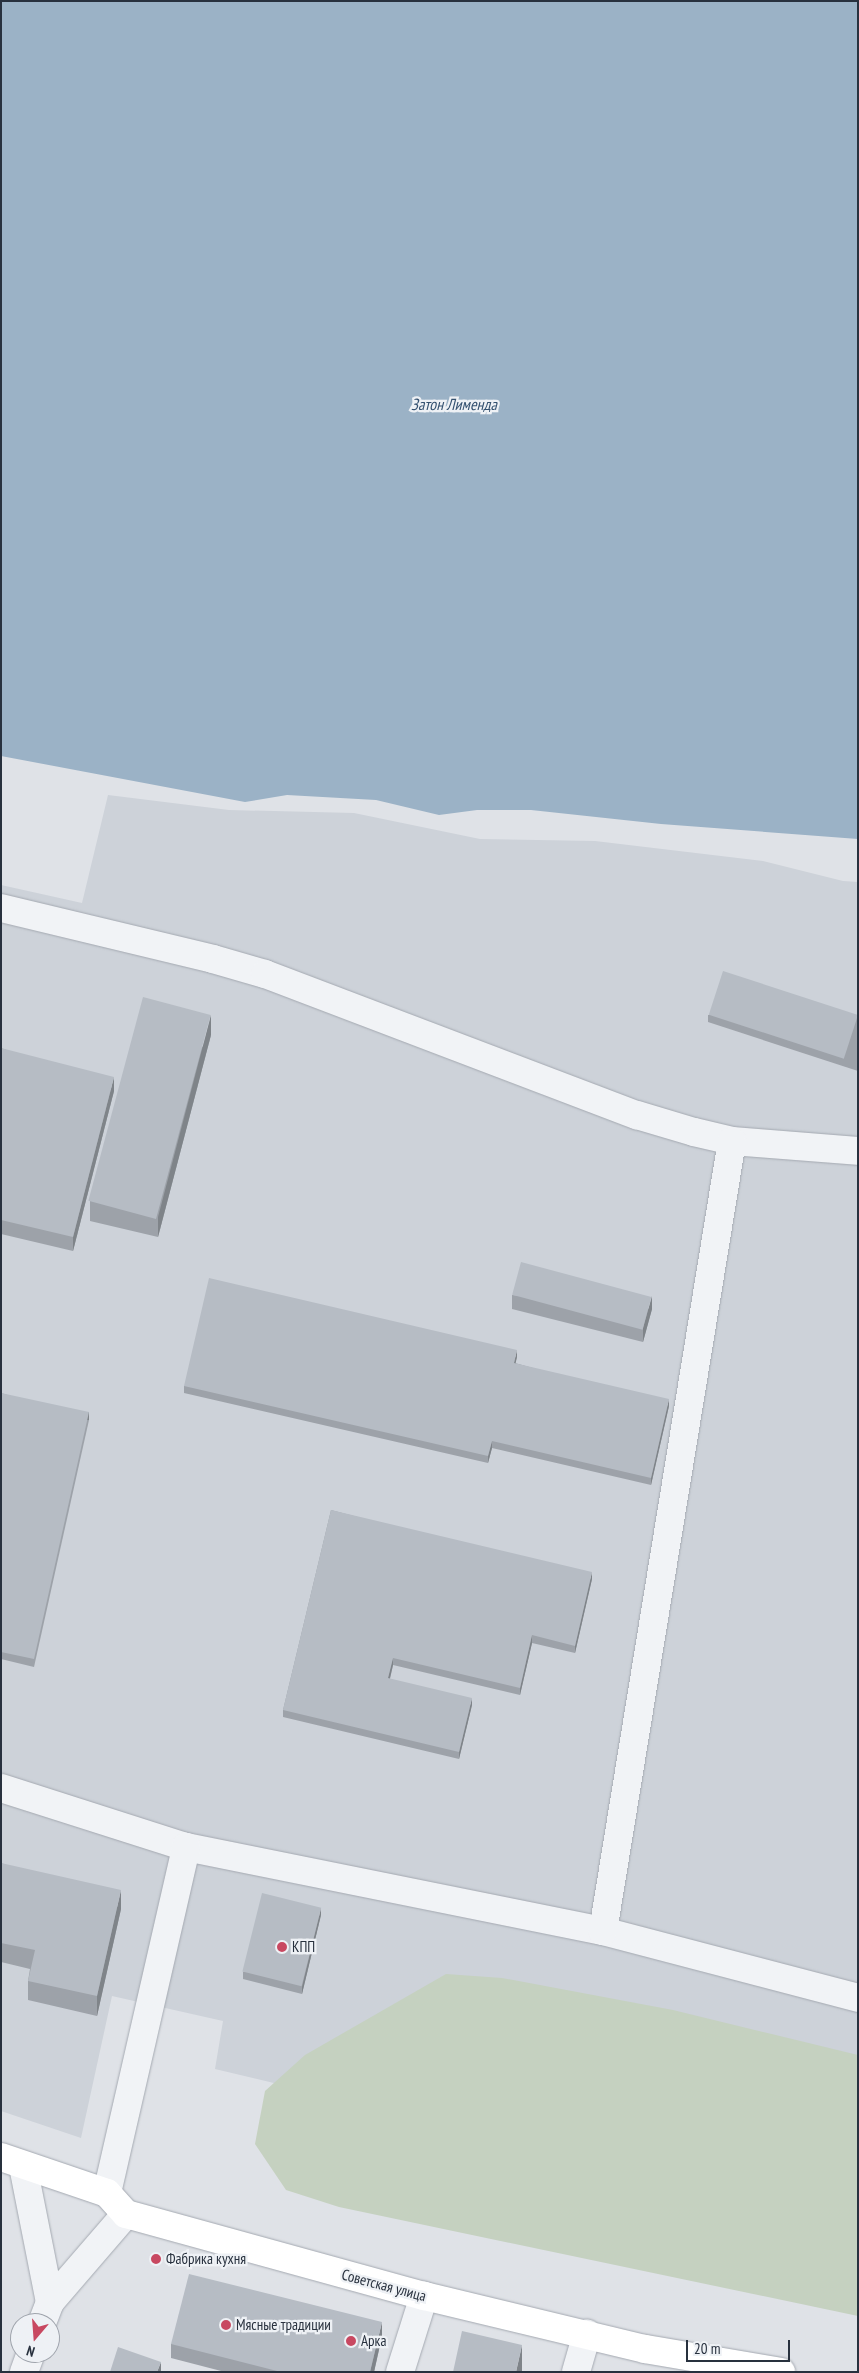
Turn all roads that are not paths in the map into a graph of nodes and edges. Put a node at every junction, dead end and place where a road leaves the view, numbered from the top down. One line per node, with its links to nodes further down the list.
1 (1, 908): 2 (street)
2 (732, 1141): 3 (street); 6 (street)
3 (858, 1151)
4 (1, 1788): 5 (street)
5 (186, 1847): 6 (street); 9 (street)
6 (603, 1932): 7 (street)
7 (858, 1998)
8 (12, 2162): 9 (main road); 12 (street)
9 (107, 2192): 10 (main road)
10 (126, 2214): 11 (main road, Советская улица); 12 (street)
11 (424, 2296): 13 (main road, Советская улица); 14 (street)
12 (46, 2312)
13 (587, 2334): 15 (street); 16 (main road, Советская улица)
14 (400, 2372)
15 (576, 2372)
16 (781, 2372)

